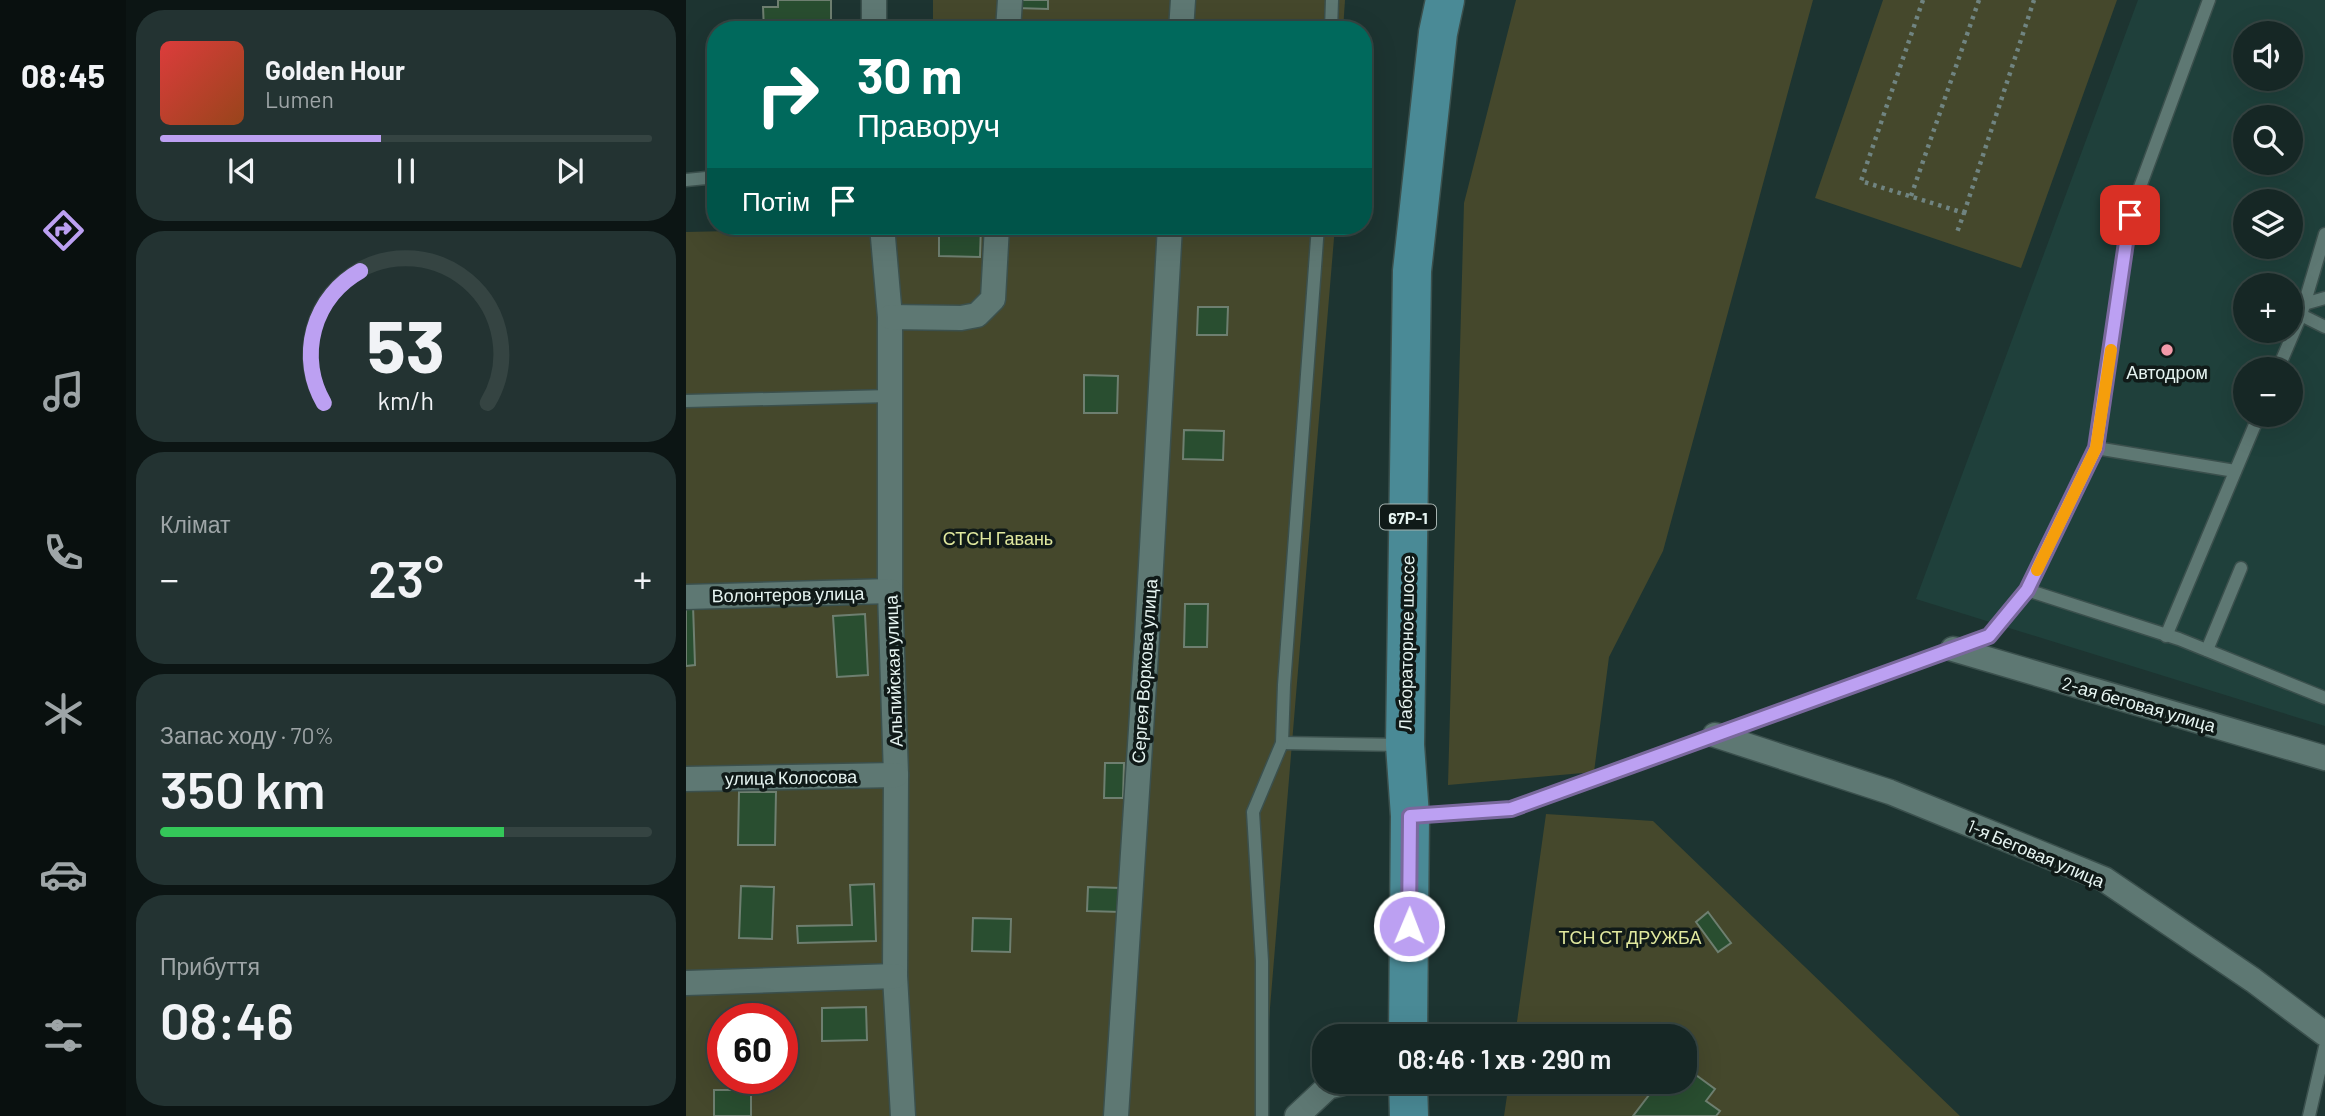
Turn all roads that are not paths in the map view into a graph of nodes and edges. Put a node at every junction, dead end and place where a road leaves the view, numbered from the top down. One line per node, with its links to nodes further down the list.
1 (874, 0): 7 (street)
2 (1010, 0): 8 (street)
3 (1183, 0): 9 (street)
4 (1332, 0): 10 (lane)
5 (1445, 0): 37 (main road, Лабораторное шоссе / 67Р-1)
6 (2209, 0): 25 (lane)
7 (874, 21)
8 (1009, 21)
9 (1182, 21)
10 (1331, 21)
11 (707, 178): 12 (lane)
12 (686, 180)
13 (2325, 234): 19 (lane)
14 (882, 235): 20 (street, Альпийская улица)
15 (997, 235): 20 (street)
16 (1170, 235): 50 (street, Сергея Воркова улица)
17 (1317, 235): 36 (lane)
18 (2325, 298): 19 (lane)
19 (2303, 310): 21 (lane)
20 (890, 317): 22 (street, Альпийская улица)
21 (2325, 327)
22 (890, 396): 23 (lane); 29 (street, Альпийская улица)
23 (686, 401)
24 (2254, 427): 26 (lane)
25 (2096, 448): 26 (lane); 28 (lane)
26 (2235, 471): 31 (lane)
27 (2241, 568): 33 (lane)
28 (2027, 590): 31 (lane); 32 (lane)
29 (890, 591): 30 (street, Волонтеров улица); 39 (street, Альпийская улица)
30 (686, 597)
31 (2166, 636): 33 (lane)
32 (1953, 649): 35 (lane); 38 (street, 2-ая беговая улица)
33 (2207, 650): 34 (lane)
34 (2325, 698)
35 (1715, 735): 41 (lane); 45 (street, 1-я Беговая улица)
36 (1282, 743): 37 (lane); 51 (lane)
37 (1405, 745): 41 (main road, Лабораторное шоссе / 67Р-1)
38 (2325, 758)
39 (896, 775): 40 (street, улица Колосова); 42 (street, Альпийская улица)
40 (686, 779)
41 (1410, 816): 44 (main road, Лабораторное шоссе / 67Р-1)
42 (895, 976): 43 (street); 49 (street, Альпийская улица)
43 (686, 983)
44 (1408, 1024)
45 (2325, 1034)
46 (2325, 1047): 54 (lane)
47 (1321, 1094): 52 (street)
48 (1408, 1094): 53 (main road)
49 (903, 1116)
50 (1116, 1116)
51 (1262, 1116)
52 (1297, 1116)
53 (1409, 1116)
54 (2309, 1116)

